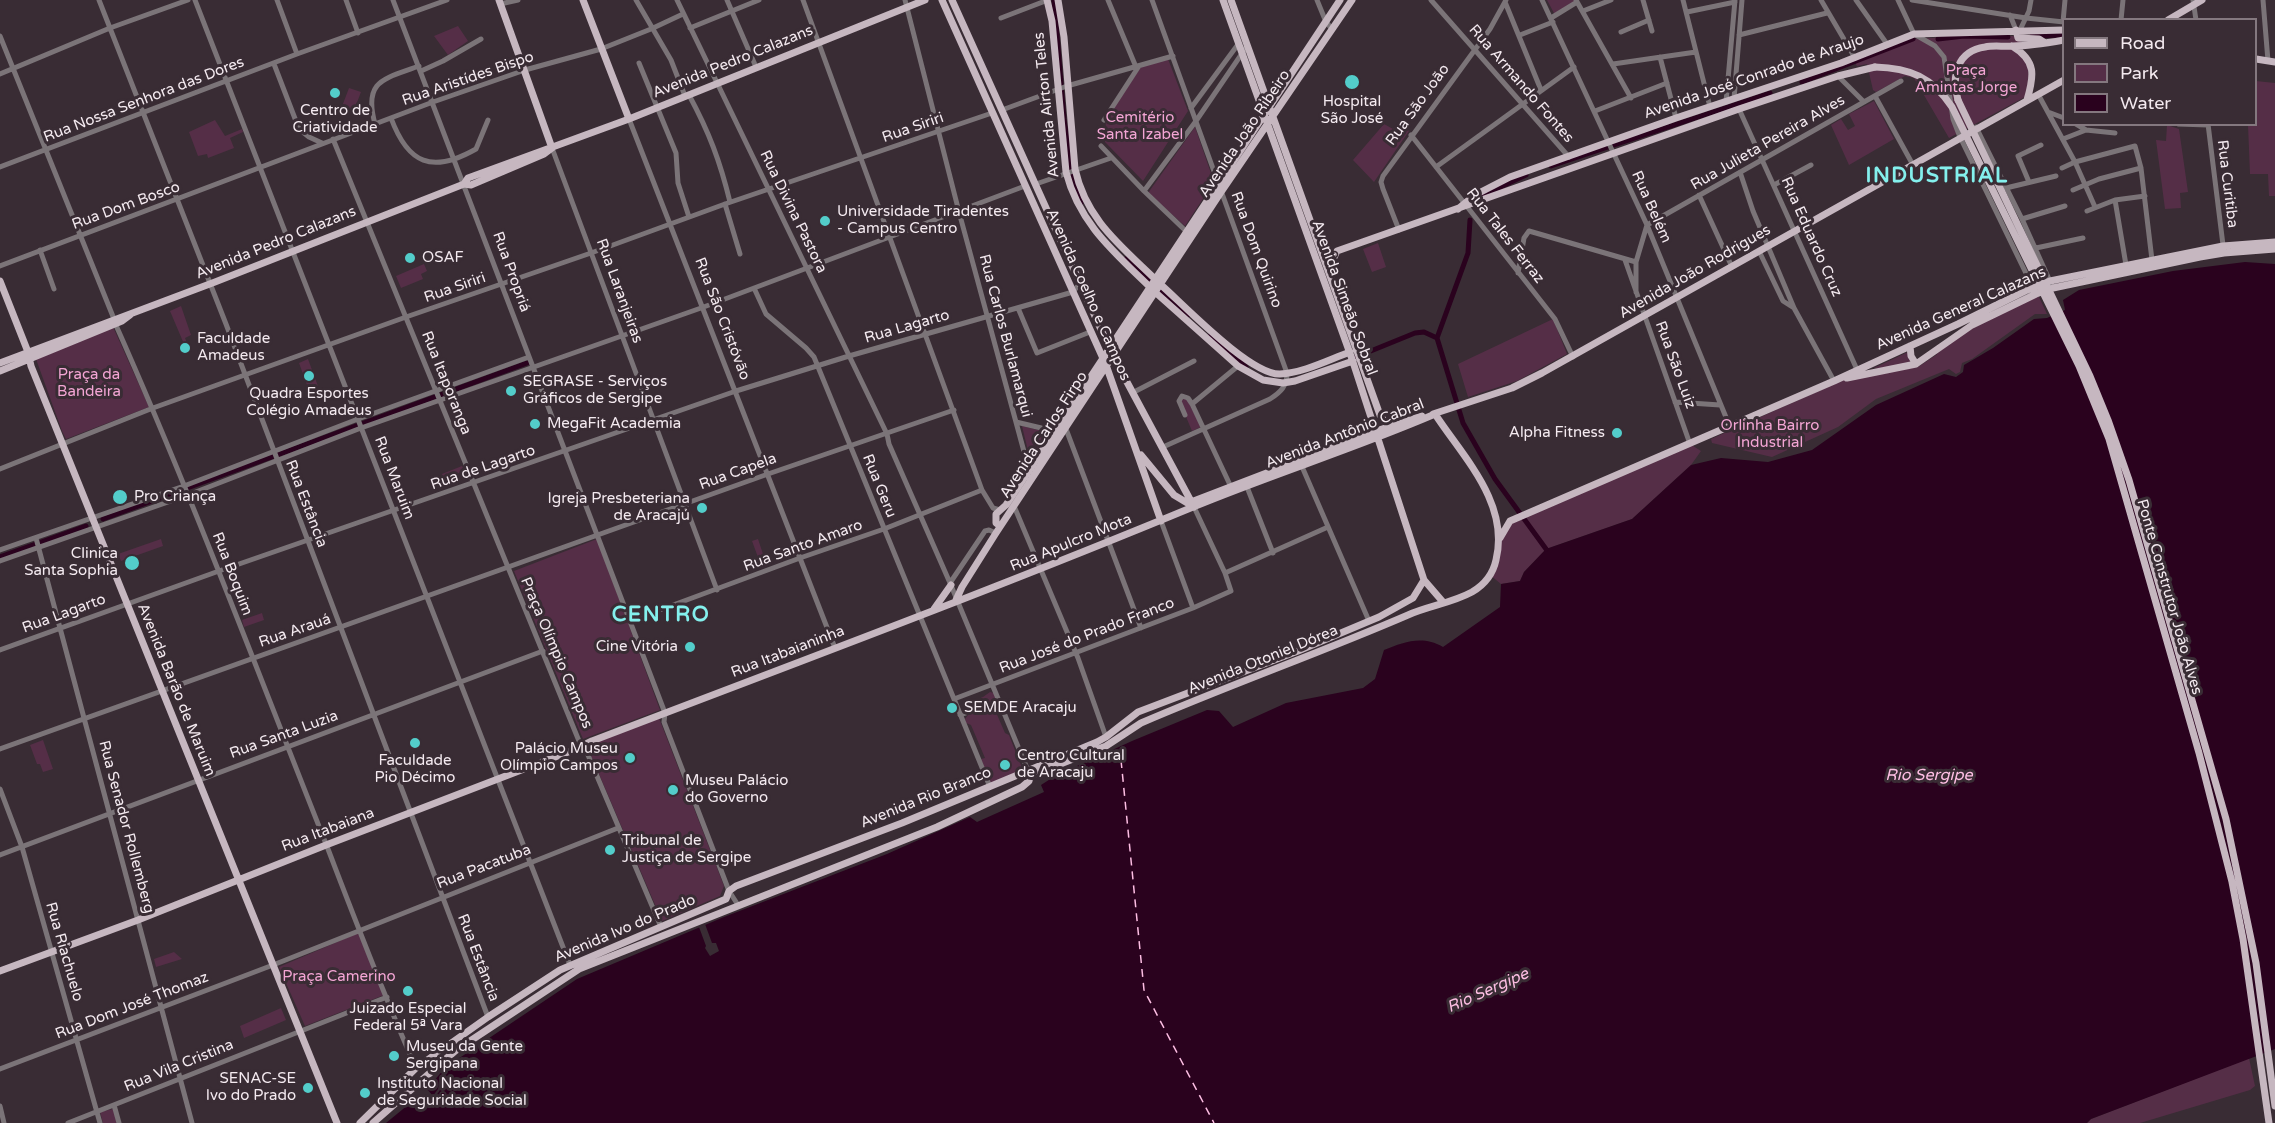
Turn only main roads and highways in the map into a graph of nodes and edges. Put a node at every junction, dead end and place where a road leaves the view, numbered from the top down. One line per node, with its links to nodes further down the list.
1 (583, 0): 30 (main road, Rua São Cristóvão)
2 (925, 0): 13 (main road, Avenida Pedro Calazans)
3 (942, 0): 54 (main road, Avenida Coelho e Campos)
4 (952, 0): 49 (main road, Avenida Coelho e Campos)
5 (1047, 0): 23 (main road, Avenida Airton Teles)
6 (1058, 0): 23 (main road, Avenida Airton Teles)
7 (1222, 0): 28 (main road, Avenida Simeão Sobral)
8 (1231, 0): 26 (main road, Avenida Simeão Sobral)
9 (1340, 0): 26 (main road, Avenida João Ribeiro)
10 (1352, 0): 29 (main road, Avenida João Ribeiro)
11 (2202, 0): 14 (main road)
12 (500, 2): 34 (main road, Rua Laranjeiras)
13 (906, 3): 30 (main road, Avenida Pedro Calazans)
14 (2194, 3): 15 (main road)
15 (2171, 18)
16 (2018, 30): 17 (main road, Avenida José Conrado de Araujo); 19 (main road); 21 (main road, Avenida José Conrado de Araujo)
17 (2062, 30)
18 (2062, 40): 19 (main road)
19 (2045, 43): 20 (main road)
20 (2012, 46): 25 (main road); 80 (main road, Ponte Construtor João Alves, bridge)
21 (1798, 78): 24 (main road); 32 (main road, Avenida José Conrado de Araujo)
22 (2060, 85): 25 (main road, Avenida João Rodrigues)
23 (1063, 88): 46 (main road, Avenida Airton Teles); 46 (main road, Avenida Airton Teles)
24 (1777, 96): 27 (main road, Avenida José Conrado de Araujo, bridge); 33 (main road, Avenida José Conrado de Araujo)
25 (2027, 100): 60 (main road, Avenida João Rodrigues)
26 (1269, 107): 28 (main road, Avenida João Ribeiro); 29 (main road, Avenida Simeão Sobral)
27 (1952, 107): 84 (main road, Ponte Construtor João Alves, bridge)
28 (1265, 114): 31 (main road, Avenida Simeão Sobral); 35 (main road, Avenida João Ribeiro)
29 (1273, 117): 31 (main road, Avenida João Ribeiro); 42 (main road, Avenida Simeão Sobral)
30 (629, 119): 34 (main road, Avenida Pedro Calazans)
31 (1268, 123): 35 (main road, Avenida João Ribeiro); 37 (main road, Avenida Simeão Sobral)
32 (1648, 129): 33 (main road); 36 (main road, Avenida José Conrado de Araujo)
33 (1659, 136): 36 (main road, Avenida José Conrado de Araujo)
34 (552, 148): 51 (main road, Avenida Pedro Calazans)
35 (1220, 188): 46 (main road, Avenida João Ribeiro)
36 (1466, 205): 41 (main road, Avenida Simeão Sobral)
37 (1304, 224): 42 (main road); 53 (main road, Avenida Simeão Sobral)
38 (2275, 242): 39 (main road, Avenida General Calazans)
39 (2223, 249): 40 (main road, Avenida General Calazans); 45 (main road, Avenida General Calazans); 45 (main road, Avenida General Calazans)
40 (2275, 249)
41 (1337, 251): 42 (main road, Avenida Simeão Sobral); 43 (main road)
42 (1322, 252): 43 (main road, Avenida Simeão Sobral)
43 (1328, 270): 53 (main road, Avenida Simeão Sobral)
44 (0, 281): 51 (main road)
45 (2051, 284): 47 (main road, Avenida General Calazans)
46 (1155, 285): 49 (main road, Avenida Carlos Firpo); 52 (main road, Avenida Carlos Firpo); 53 (main road, Avenida Airton Teles); 53 (main road, Avenida Airton Teles)
47 (2034, 290): 50 (main road, Avenida General Calazans); 56 (main road, Avenida General Calazans)
48 (0, 294): 51 (main road)
49 (1109, 346): 52 (main road, Avenida Coelho e Campos); 54 (main road, Avenida Carlos Firpo)
50 (1910, 346): 56 (main road); 59 (main road, Avenida General Calazans)
51 (27, 355): 55 (main road); 58 (main road); 76 (main road, Avenida Barão de Maruim)
52 (1113, 356): 57 (main road, Avenida Carlos Firpo); 65 (main road, Avenida Coelho e Campos)
53 (1355, 356): 61 (main road, Avenida Simeão Sobral); 62 (main road, Avenida Simeão Sobral)
54 (1102, 357): 57 (main road, Avenida Coelho e Campos); 67 (main road, Avenida Carlos Firpo)
55 (0, 363)
56 (1916, 364): 59 (main road, Avenida General Calazans)
57 (1106, 365): 63 (main road, Avenida Coelho e Campos); 67 (main road, Avenida Carlos Firpo)
58 (0, 371)
59 (1858, 373): 68 (main road, Avenida General Calazans)
60 (1435, 414): 61 (main road, Avenida Antônio Cabral); 62 (main road, Avenida Antônio Cabral); 68 (main road)
61 (1393, 425): 62 (main road, Avenida Antônio Cabral)
62 (1377, 434): 64 (main road, Avenida Antônio Cabral); 69 (main road, Avenida Simeão Sobral)
63 (1135, 448): 65 (main road); 66 (main road, Avenida Coelho e Campos)
64 (1301, 463): 65 (main road, Avenida Antônio Cabral); 65 (main road, Avenida Antônio Cabral)
65 (1193, 504): 66 (main road, Rua Apulcro Mota)
66 (1161, 521): 71 (main road, Rua Apulcro Mota)
67 (1000, 526): 71 (main road, Avenida Carlos Firpo)
68 (1498, 541): 72 (main road, Avenida Otoniel Dórea)
69 (1424, 580): 72 (main road, Avenida Simeão Sobral); 75 (main road, Avenida Otoniel Dórea)
70 (950, 584): 73 (main road)
71 (956, 600): 73 (main road, Rua Apulcro Mota)
72 (1443, 603): 75 (main road, Avenida Otoniel Dórea)
73 (934, 609): 74 (main road, Rua Itabaianinha)
74 (665, 713): 76 (main road, Rua Itabaiana)
75 (1029, 773): 77 (main road, Avenida Rio Branco); 78 (main road, Avenida Rio Branco)
76 (238, 880): 79 (main road, Rua Itabaiana); 81 (main road, Avenida Barão de Maruim)
77 (729, 891): 82 (main road, Avenida Ivo do Prado)
78 (738, 905): 83 (main road, Avenida Ivo do Prado)
79 (0, 971)
80 (2275, 1106)
81 (337, 1123)
82 (360, 1123)
83 (373, 1123)
84 (2269, 1123)

